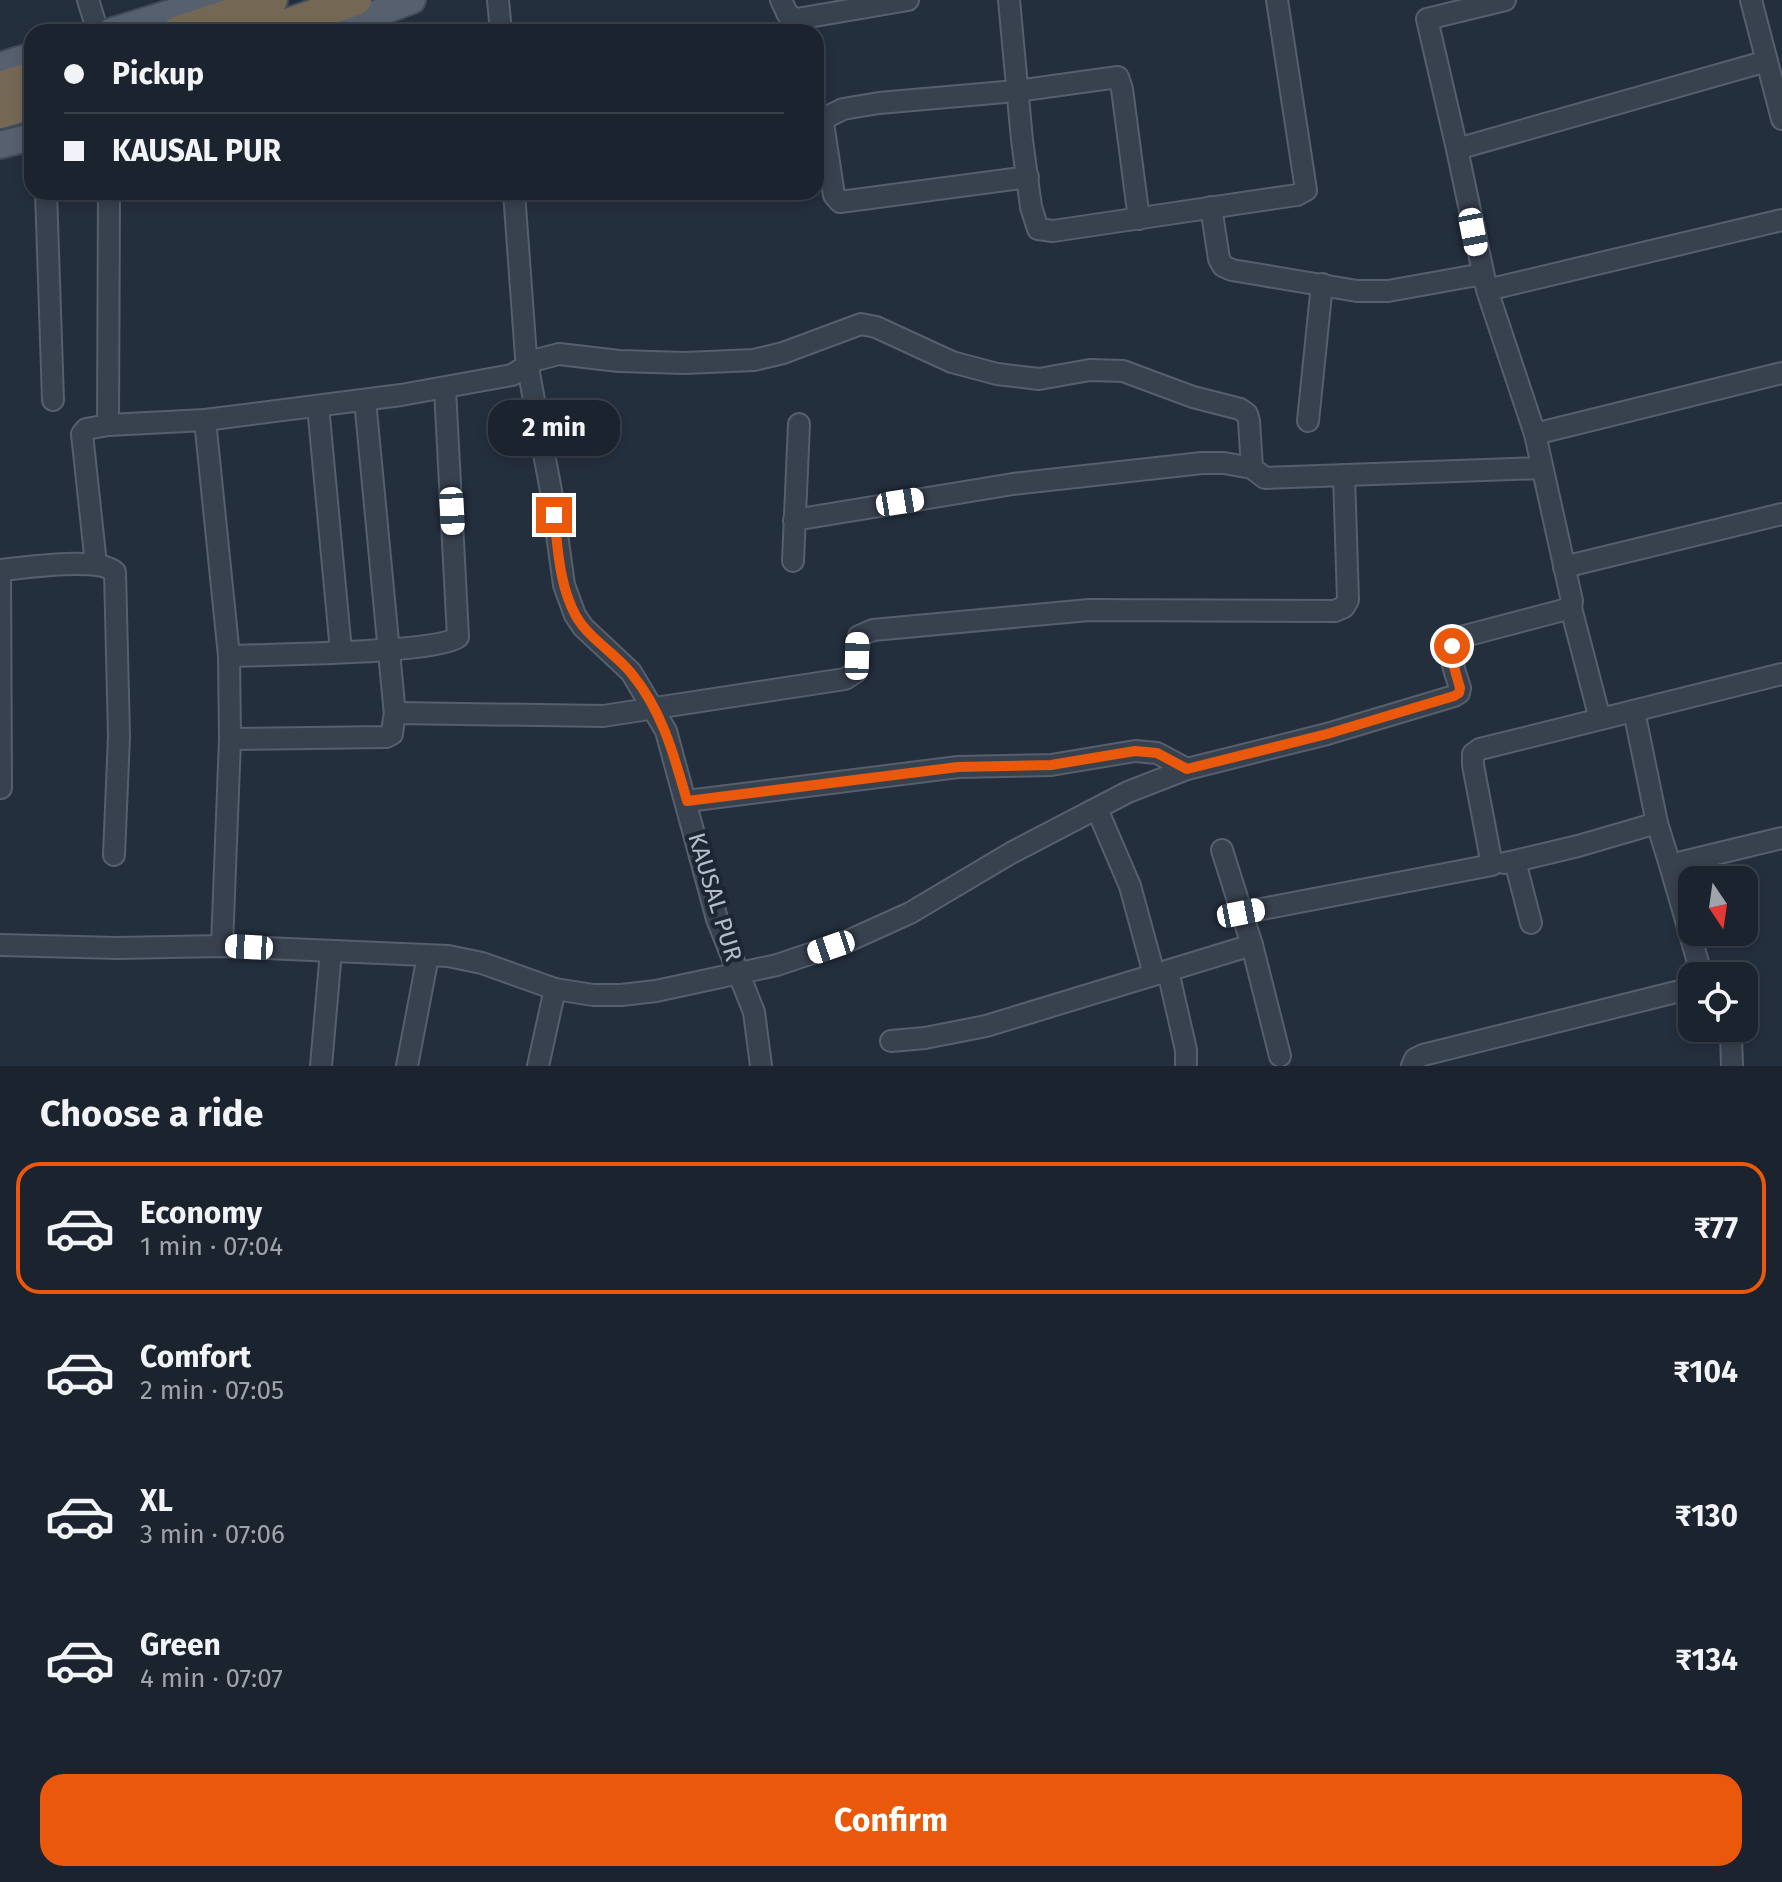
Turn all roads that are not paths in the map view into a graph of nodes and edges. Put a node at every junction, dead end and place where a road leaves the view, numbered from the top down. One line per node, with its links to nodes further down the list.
1 (88, 0): 14 (street)
2 (213, 0): 15 (main road)
3 (272, 0): 16 (highway)
4 (356, 0): 17 (highway)
5 (412, 0): 18 (main road)
6 (498, 0): 19 (street)
7 (781, 0): 8 (street)
8 (908, 0)
9 (1009, 0): 25 (street)
10 (1277, 0): 38 (street)
11 (1505, 0): 13 (street)
12 (1751, 0): 21 (street)
13 (1425, 10): 33 (street)
14 (96, 24)
15 (136, 24)
16 (201, 24)
17 (287, 24)
18 (349, 24)
19 (500, 24)
20 (24, 58): 22 (main road)
21 (1767, 61): 28 (street); 33 (street)
22 (0, 66)
23 (24, 80): 24 (highway)
24 (0, 87)
25 (1016, 91): 29 (street); 34 (street); 39 (street)
26 (24, 106): 27 (highway)
27 (0, 113)
28 (1782, 119)
29 (824, 123)
30 (824, 138): 34 (street)
31 (24, 139): 32 (main road)
32 (0, 145)
33 (1457, 149): 41 (street)
34 (1028, 177): 39 (street)
35 (46, 200): 46 (street)
36 (109, 200): 52 (street)
37 (515, 200): 43 (street, KAUSAL PUR)
38 (1211, 207): 39 (street); 42 (street)
39 (1139, 219)
40 (1782, 220): 41 (street)
41 (1485, 282): 42 (street); 53 (street)
42 (1322, 284): 50 (street)
43 (527, 367): 45 (street); 54 (street); 68 (street, KAUSAL PUR)
44 (1782, 373): 53 (street)
45 (445, 389): 47 (street); 64 (street)
46 (53, 400)
47 (365, 400): 48 (street); 64 (street)
48 (318, 406): 49 (street); 65 (street)
49 (205, 420): 52 (street); 66 (street)
50 (1308, 421)
51 (799, 424): 58 (street)
52 (108, 425): 60 (street)
53 (1535, 434): 55 (street)
54 (1252, 468): 56 (street); 58 (street)
55 (1542, 468): 56 (street); 61 (street)
56 (1344, 475): 68 (street)
57 (1782, 514): 61 (street)
58 (794, 520): 59 (street)
59 (793, 561)
60 (96, 564): 62 (street); 80 (street)
61 (1564, 567): 63 (street)
62 (0, 570): 74 (street)
63 (1571, 608): 71 (street); 73 (street)
64 (389, 649): 65 (street); 70 (street)
65 (341, 651): 66 (street)
66 (229, 656): 72 (street)
67 (1782, 674): 69 (street)
68 (654, 708): 70 (street); 75 (street, KAUSAL PUR)
69 (1634, 711): 71 (street); 77 (street)
70 (395, 715): 72 (street)
71 (1600, 719): 82 (street)
72 (230, 739): 88 (street)
73 (1187, 769): 75 (street); 76 (street)
74 (1, 788)
75 (687, 801): 93 (street, KAUSAL PUR)
76 (1097, 809): 92 (street); 93 (street)
77 (1657, 823): 81 (street); 83 (street)
78 (1782, 838): 83 (street)
79 (1222, 850): 84 (street)
80 (114, 855)
81 (1515, 861): 82 (street); 85 (street)
82 (1492, 865): 84 (street)
83 (1670, 865): 91 (street)
84 (1241, 913): 87 (street)
85 (1531, 923)
86 (0, 945): 88 (street)
87 (1252, 945): 92 (street); 98 (street)
88 (222, 946): 89 (street)
89 (331, 951): 90 (street); 99 (street)
90 (428, 956): 94 (street); 100 (street)
91 (1698, 962)
92 (1161, 972): 96 (street); 103 (street)
93 (740, 974): 94 (street); 102 (street, KAUSAL PUR)
94 (555, 989): 101 (street)
95 (1678, 991): 104 (street)
96 (891, 1041)
97 (1731, 1042): 105 (street)
98 (1280, 1056)
99 (321, 1066)
100 (407, 1066)
101 (538, 1066)
102 (761, 1066)
103 (1186, 1066)
104 (1412, 1066)
105 (1732, 1066)

